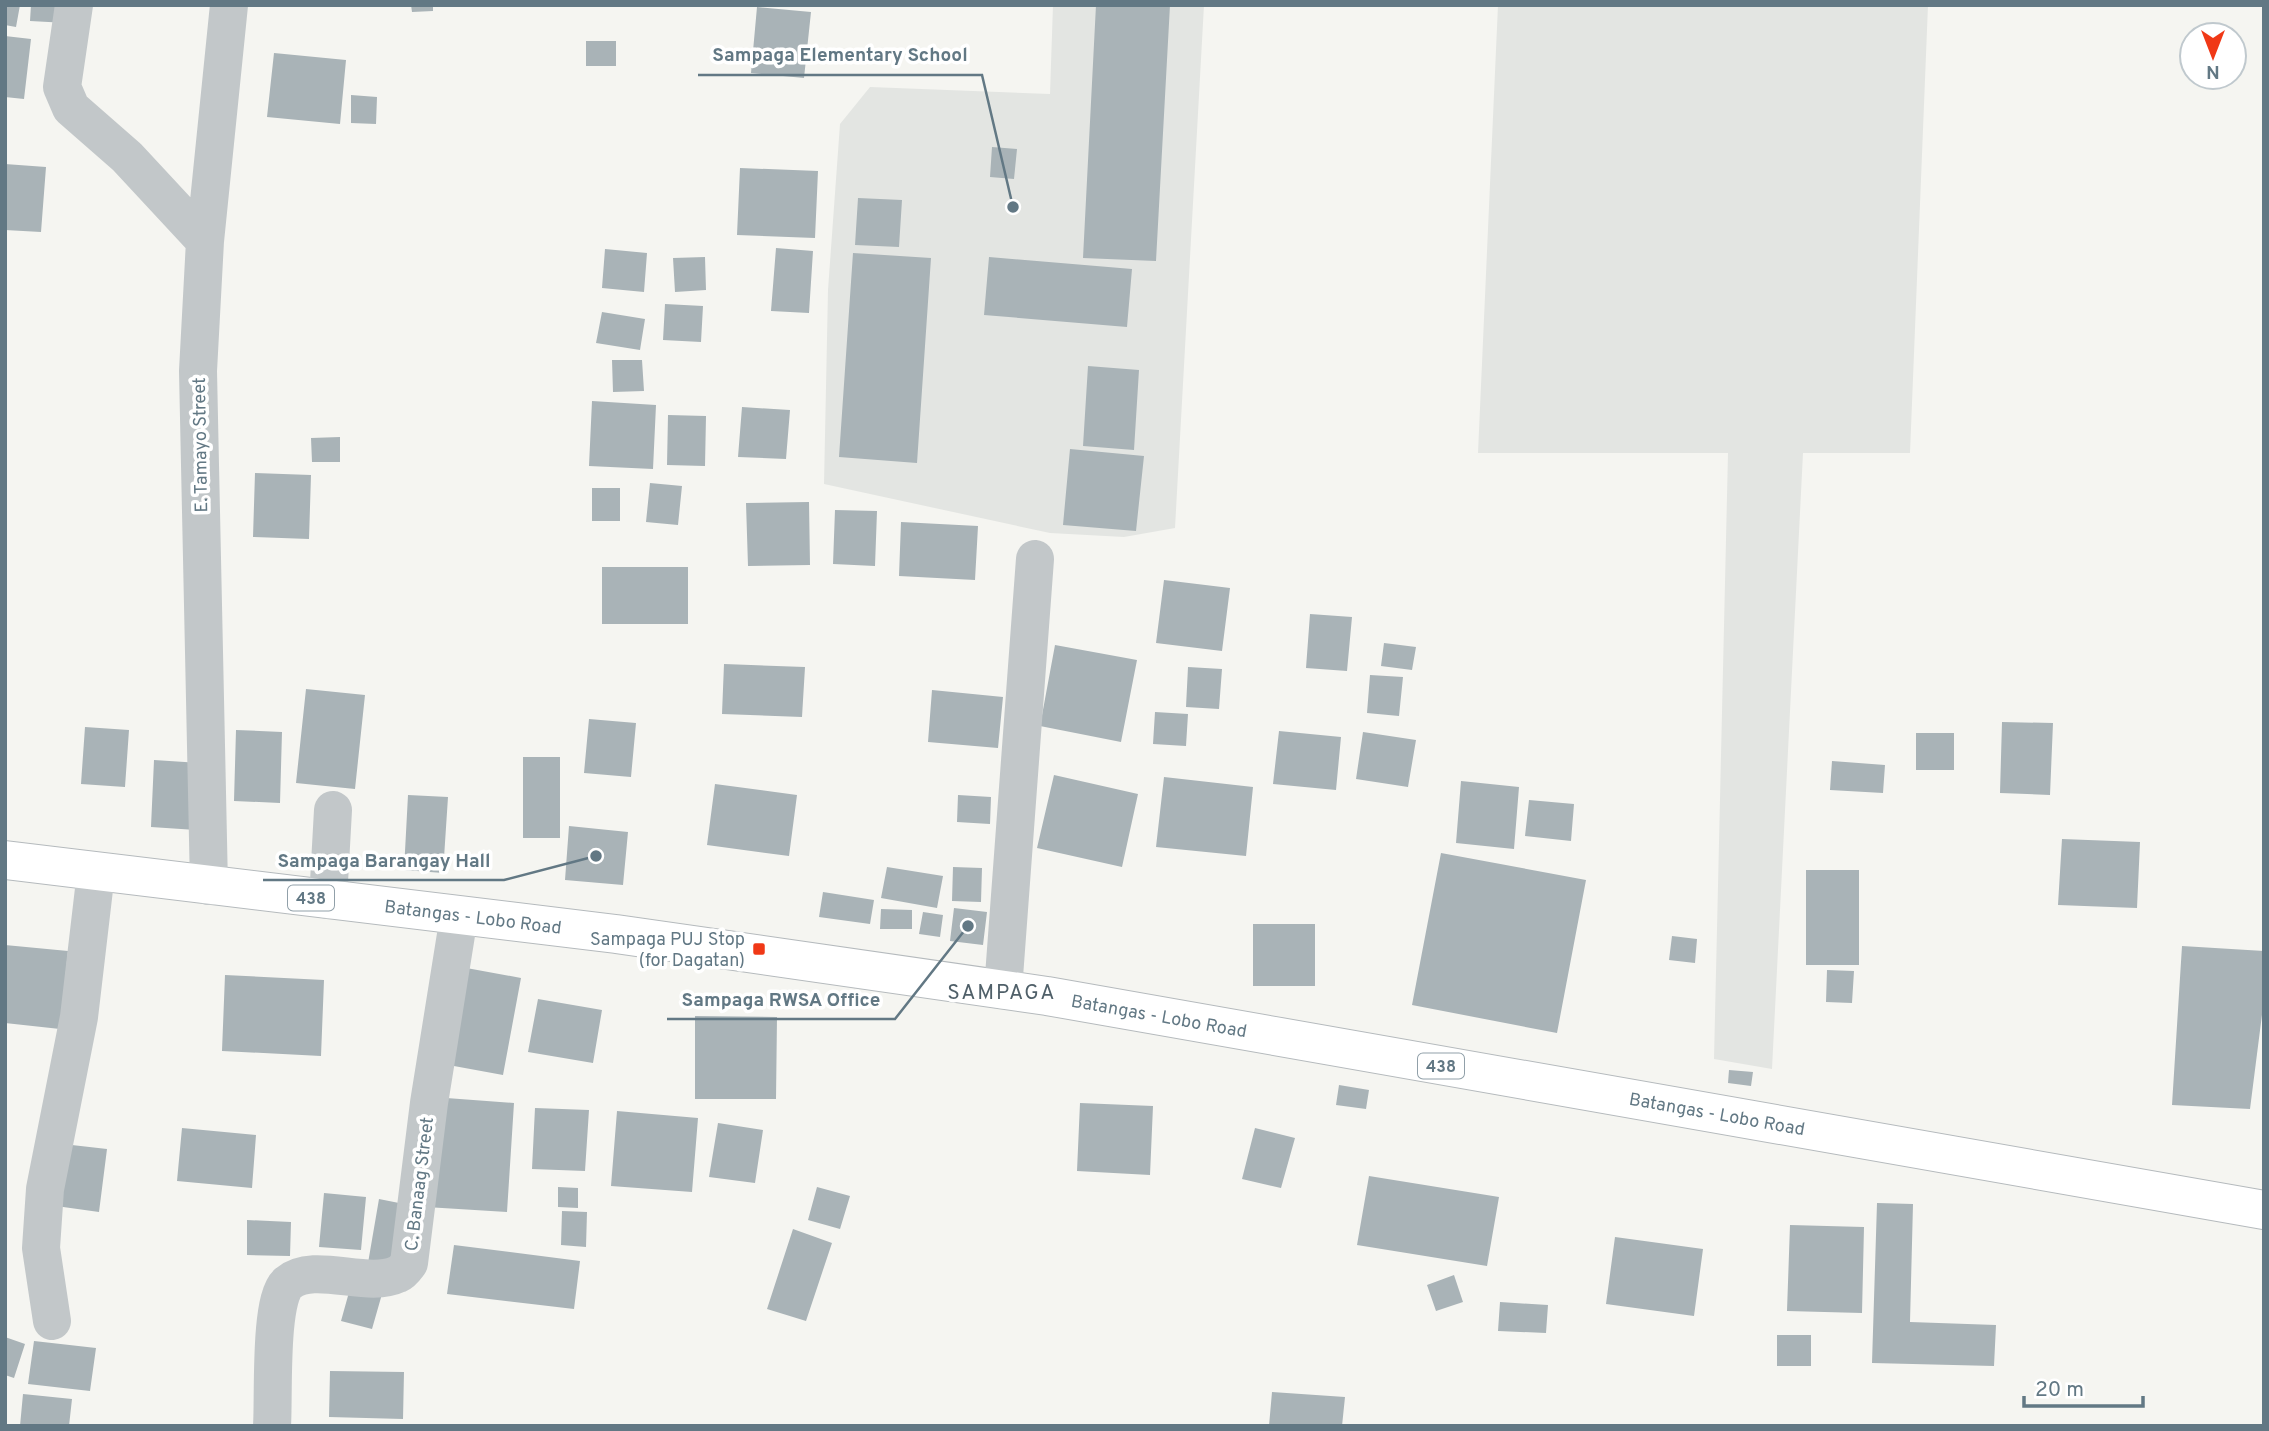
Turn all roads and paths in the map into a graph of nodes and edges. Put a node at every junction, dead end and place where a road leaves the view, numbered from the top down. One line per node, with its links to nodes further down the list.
1 (74, 5): 3 (street)
2 (229, 5): 3 (street, E. Tamayo Street)
3 (205, 241): 8 (street, E. Tamayo Street)
4 (1035, 559): 11 (street)
5 (333, 810): 9 (street)
6 (5, 860): 7 (main road, Batangas - Lobo Road / 438)
7 (96, 872): 8 (main road, Batangas - Lobo Road / 438); 13 (street)
8 (209, 886): 9 (main road, Batangas - Lobo Road / 438)
9 (328, 900): 10 (main road, Batangas - Lobo Road / 438)
10 (459, 915): 11 (main road, Batangas - Lobo Road / 438); 14 (street, C. Banaag Street)
11 (1003, 989): 12 (main road, Batangas - Lobo Road / 438)
12 (2264, 1210)
13 (52, 1321)
14 (272, 1426)

